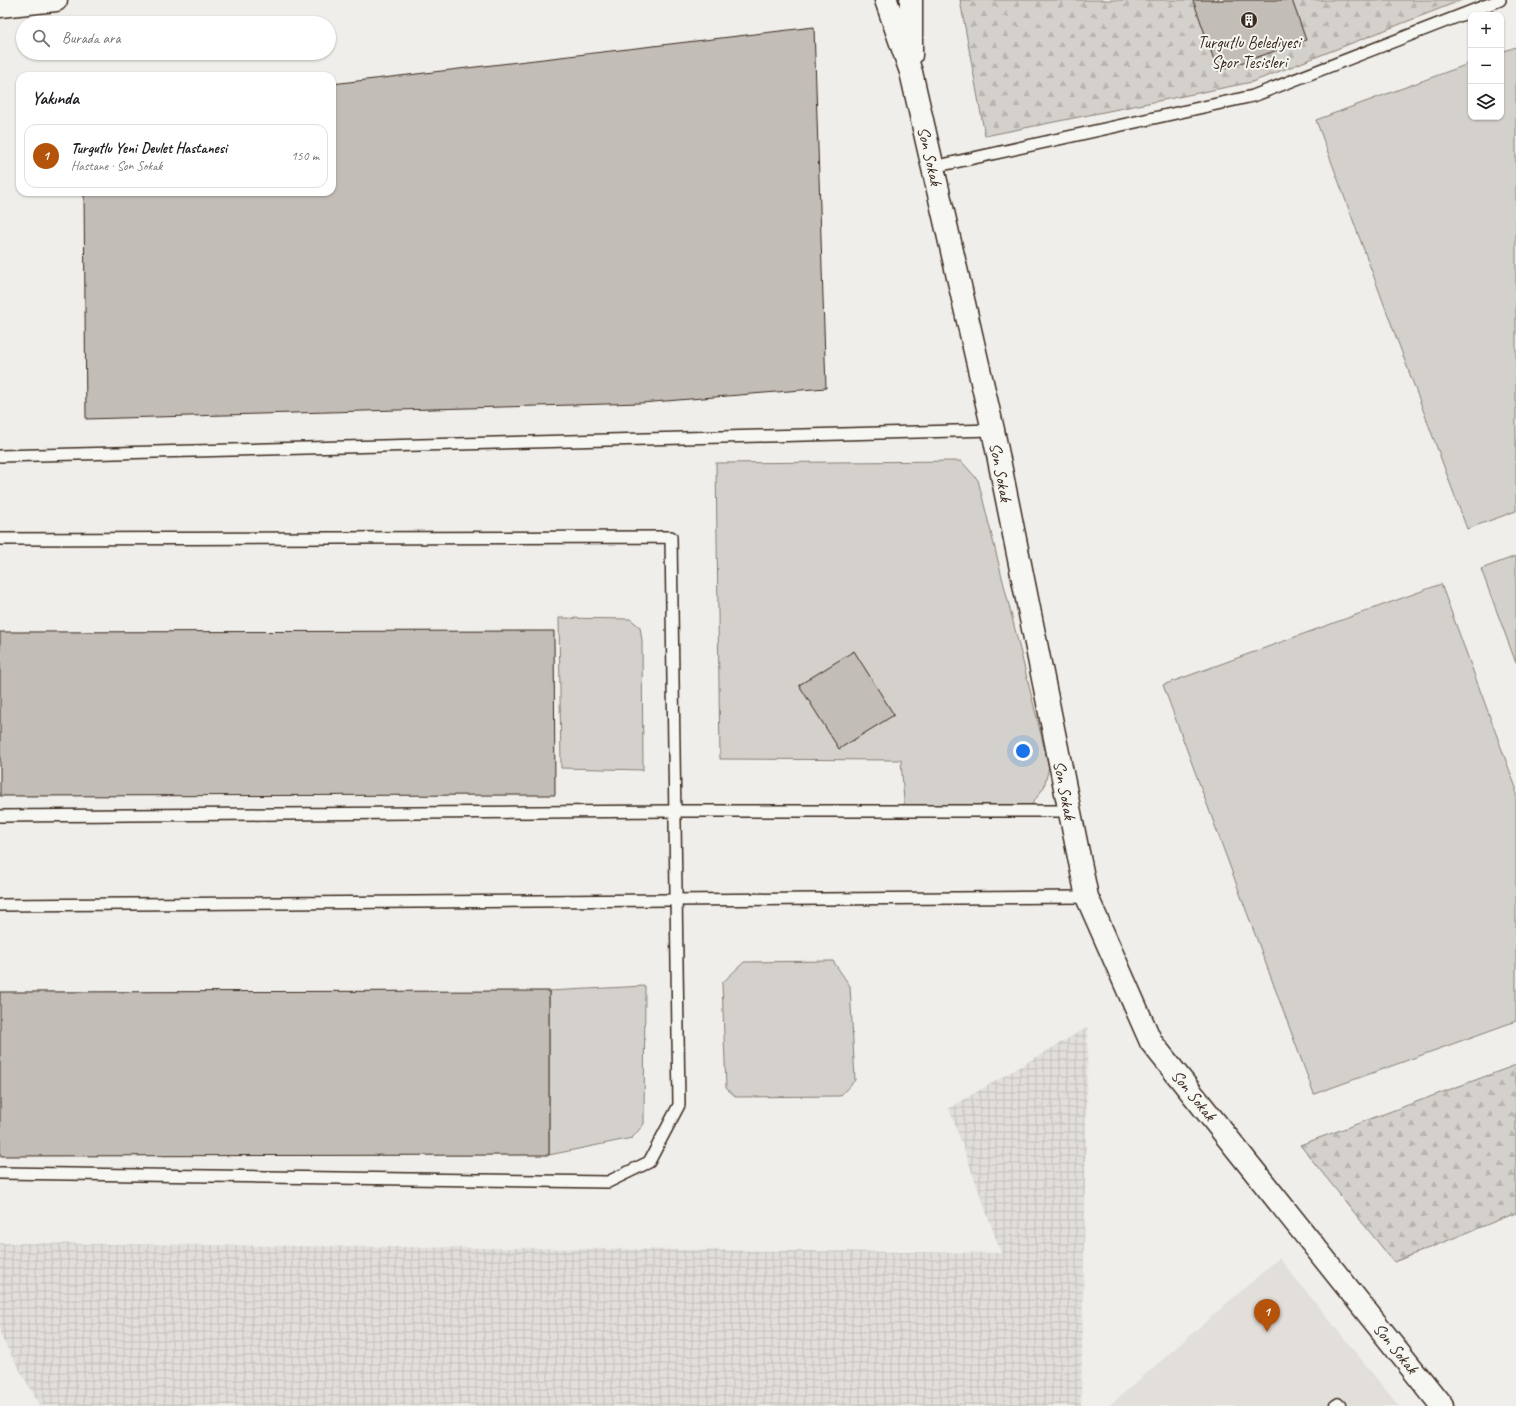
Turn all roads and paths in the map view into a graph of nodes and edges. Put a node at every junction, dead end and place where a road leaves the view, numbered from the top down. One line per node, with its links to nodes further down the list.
1 (56, 0): 5 (main road)
2 (886, 0): 6 (main road)
3 (910, 0): 6 (main road)
4 (1500, 0): 7 (lane)
5 (0, 6)
6 (911, 72): 7 (main road, Son Sokak)
7 (933, 167): 8 (main road, Son Sokak)
8 (993, 430): 9 (lane); 12 (main road, Son Sokak)
9 (0, 456)
10 (0, 539): 11 (lane)
11 (675, 811): 12 (lane); 13 (lane); 15 (lane)
12 (1070, 811): 14 (main road, Son Sokak)
13 (0, 816)
14 (1087, 897): 15 (lane); 20 (main road, Son Sokak)
15 (676, 900): 16 (lane); 17 (lane)
16 (0, 905)
17 (0, 1173)
18 (1335, 1406): 19 (lane)
19 (1340, 1406)
20 (1442, 1406)

